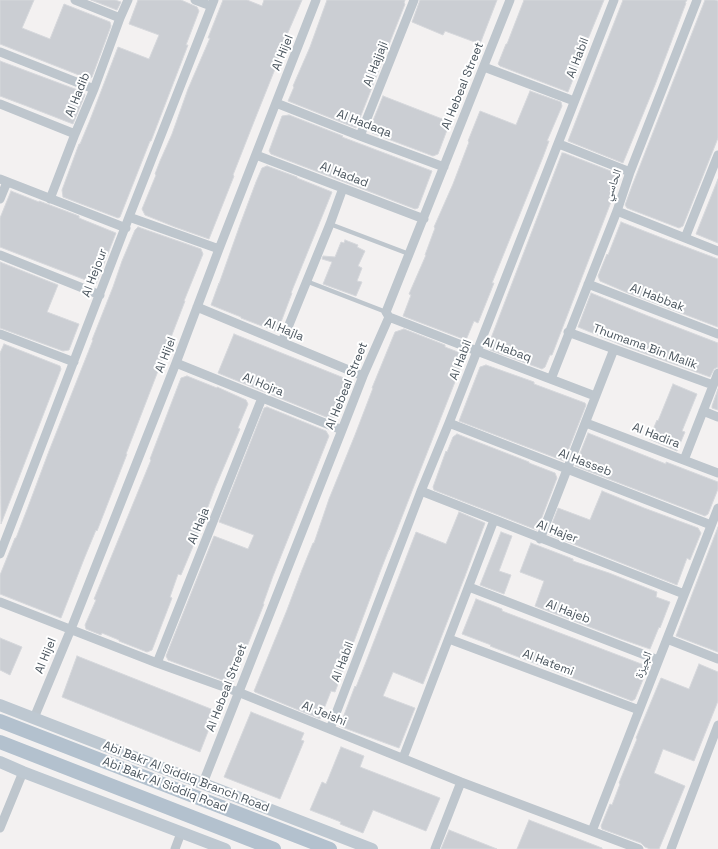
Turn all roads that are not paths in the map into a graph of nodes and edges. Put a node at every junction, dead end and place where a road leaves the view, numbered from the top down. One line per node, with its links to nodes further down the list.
1 (75, 0): 10 (street)
2 (128, 0): 10 (street, Al Hadib)
3 (195, 0): 9 (street)
4 (316, 0): 15 (street, Al Hijel)
5 (414, 0): 18 (street, Al Hajjaji)
6 (510, 0): 12 (street, Al Hebeal Street)
7 (614, 0): 14 (street, Al Habil)
8 (697, 0): 23 (street, الحاسي)
9 (213, 3): 29 (street, Al Hejour)
10 (120, 18): 13 (street, Al Hadib)
11 (0, 52): 13 (street)
12 (484, 67): 14 (street); 22 (street, Al Hebeal Street)
13 (94, 89): 17 (street, Al Hadib)
14 (574, 101): 19 (street, Al Habil)
15 (276, 103): 18 (street, Al Hadaqa); 20 (street, Al Hijel)
16 (0, 104): 17 (street)
17 (75, 134): 27 (street, Al Hadib)
18 (360, 136): 22 (street, Al Hadaqa)
19 (559, 144): 23 (street); 48 (street, Al Habil)
20 (256, 155): 25 (street, Al Hadad); 34 (street, Al Hijel)
21 (718, 155): 33 (street)
22 (444, 167): 30 (street, Al Hebeal Street)
23 (630, 172): 28 (street, الحاسي)
24 (3, 180): 26 (street); 27 (street)
25 (343, 188): 30 (street, Al Hadad); 31 (street)
26 (0, 199)
27 (50, 199): 32 (street)
28 (617, 211): 33 (street); 39 (street, الحاسي)
29 (130, 216): 32 (street, Al Hejour); 34 (street)
30 (424, 219): 36 (street, Al Hebeal Street)
31 (330, 224): 36 (lane); 38 (street)
32 (126, 228): 40 (street, Al Hejour)
33 (685, 238): 35 (street)
34 (219, 249): 41 (street, Al Hijel)
35 (718, 251)
36 (409, 254): 42 (street, Al Hebeal Street)
37 (0, 255): 40 (street)
38 (306, 281): 42 (lane); 46 (street)
39 (588, 284): 43 (street, الحاسي); 45 (street, Al Habbak)
40 (100, 295): 49 (street, Al Hejour)
41 (196, 307): 46 (street, Al Hajla); 50 (street, Al Hijel)
42 (388, 314): 48 (street, Al Habaq); 52 (street, Al Hebeal Street)
43 (568, 332): 47 (street, Thumama Bin Malik); 53 (street, الحاسي)
44 (0, 334): 49 (street)
45 (718, 334)
46 (282, 342): 52 (street, Al Hajla)
47 (614, 349): 54 (street, Thumama Bin Malik); 55 (street)
48 (477, 351): 53 (street, Al Habaq); 59 (street, Al Habil)
49 (74, 362): 70 (street, Al Hejour)
50 (176, 363): 56 (street, Al Hojra); 74 (street, Al Hijel)
51 (718, 372): 54 (street)
52 (363, 376): 61 (street, Al Hebeal Street)
53 (551, 378): 55 (street, Al Habaq)
54 (713, 385): 57 (street)
55 (596, 396): 60 (street)
56 (262, 398): 61 (street, Al Hojra); 79 (street, Al Haja)
57 (702, 411): 58 (street); 62 (street)
58 (718, 417)
59 (449, 423): 63 (street, Al Hasseb); 65 (street, Al Habil)
60 (586, 423): 62 (street, Al Hadira); 63 (street)
61 (342, 430): 80 (street, Al Hebeal Street)
62 (684, 460): 64 (street, Al Hadira)
63 (567, 469): 68 (street, Al Hasseb); 69 (street)
64 (718, 473)
65 (421, 492): 67 (street, Al Hajer); 86 (street, Al Habil)
66 (718, 508): 68 (street, الجيزة)
67 (494, 520): 69 (street, Al Hajer); 71 (street)
68 (711, 525): 72 (street, الجيزة)
69 (540, 539): 72 (street, Al Hajer)
70 (0, 554)
71 (469, 587): 75 (street); 78 (street, Al Hajeb)
72 (684, 594): 76 (street, الجيزة)
73 (0, 602): 74 (street, Al Jeishi)
74 (71, 628): 79 (street, Al Jeishi); 83 (street, Al Hijel)
75 (449, 639): 82 (street, Al Hatemi); 88 (street)
76 (667, 639): 77 (street); 78 (street, الجيزة)
77 (718, 659)
78 (658, 660): 82 (street, الجيزة)
79 (157, 663): 80 (street, Al Jeishi)
80 (238, 692): 86 (street, Al Jeishi); 92 (street, Al Hebeal Street)
81 (0, 705): 83 (street, Abi Bakr Al Siddiq Branch Road)
82 (639, 710): 94 (street, الجيزة)
83 (34, 718): 92 (street, Abi Bakr Al Siddiq Branch Road)
84 (0, 721): 99 (main road, Abi Bakr Al Siddiq Road)
85 (718, 725): 103 (street)
86 (330, 729): 88 (street, Al Jeishi)
87 (0, 742): 98 (main road, Abi Bakr Al Siddiq Road)
88 (402, 758): 91 (street, Al Jeishi)
89 (0, 762): 90 (street)
90 (24, 772): 93 (street); 95 (street)
91 (461, 782): 94 (street, Al Jeishi); 101 (street)
92 (203, 783): 100 (street, Abi Bakr Al Siddiq Branch Road)
93 (0, 828)
94 (592, 831): 102 (street, Al Jeishi)
95 (181, 833): 96 (street); 97 (street)
96 (176, 849)
97 (225, 849)
98 (274, 849)
99 (330, 849)
100 (372, 849)
101 (435, 849)
102 (639, 849)
103 (671, 849)

